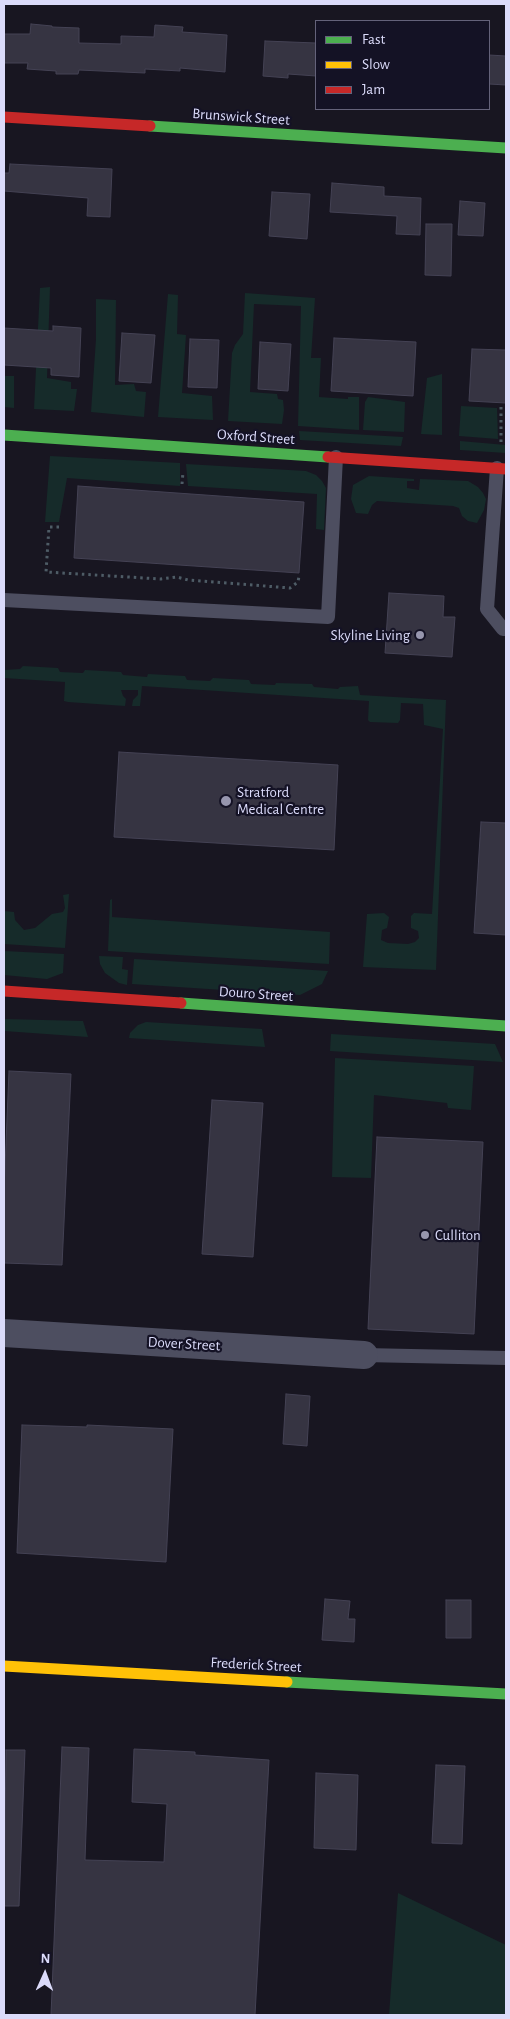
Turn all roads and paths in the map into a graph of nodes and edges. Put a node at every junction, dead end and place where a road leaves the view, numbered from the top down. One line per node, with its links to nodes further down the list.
1 (4, 118): 2 (street, Brunswick Street)
2 (506, 148)
3 (501, 407): 5 (path)
4 (4, 435): 6 (street, Oxford Street)
5 (501, 442)
6 (336, 458): 7 (street, Oxford Street); 10 (lane)
7 (502, 469): 11 (lane)
8 (59, 527): 9 (path)
9 (299, 576)
10 (4, 600)
11 (506, 629)
12 (4, 991): 13 (street, Douro Street)
13 (506, 1026)
14 (4, 1333): 15 (street, Dover Street)
15 (364, 1355): 16 (lane)
16 (506, 1358)
17 (4, 1666): 18 (street, Frederick Street)
18 (506, 1694)

